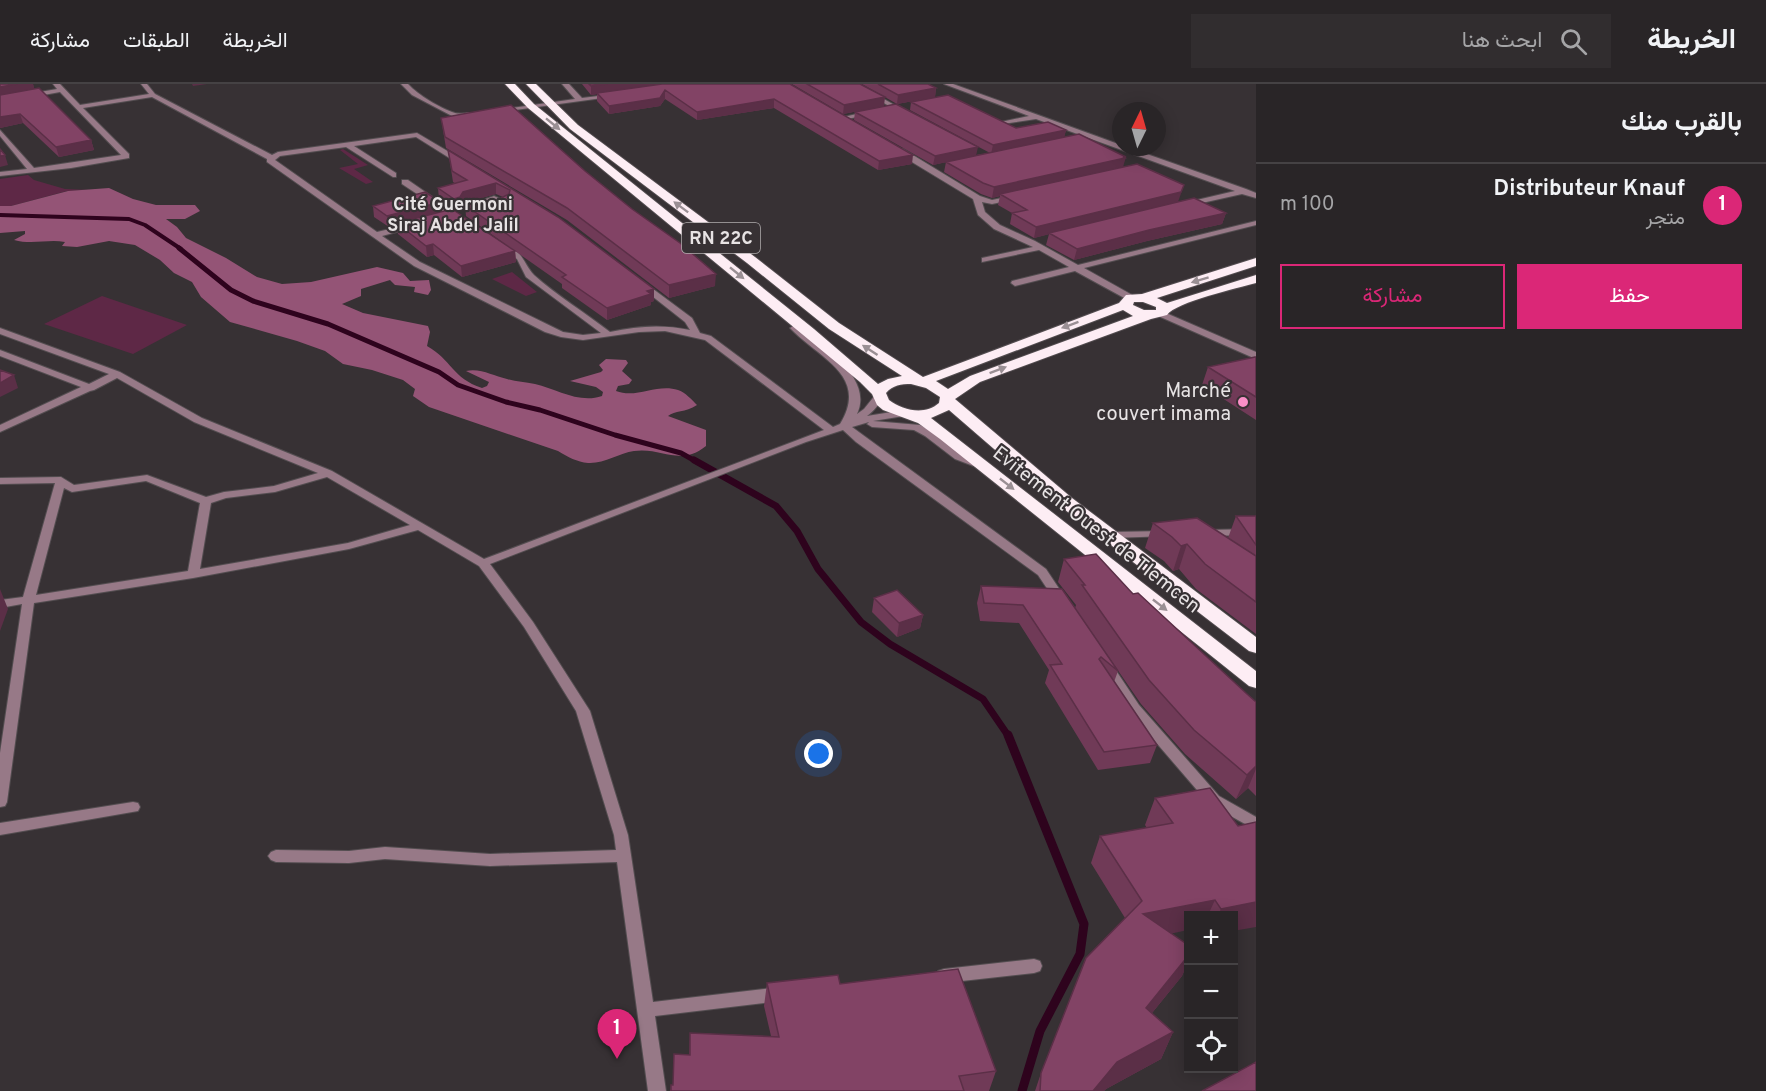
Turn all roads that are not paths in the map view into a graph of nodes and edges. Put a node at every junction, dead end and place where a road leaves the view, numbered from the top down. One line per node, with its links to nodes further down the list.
1 (144, 84): 10 (street)
2 (404, 84): 24 (street)
3 (510, 84): 16 (highway, Evitement Ouest de Tlemcen / RN 22C)
4 (531, 84): 15 (highway, Evitement Ouest de Tlemcen / RN 22C)
5 (565, 84): 13 (street)
6 (852, 84): 18 (street)
7 (947, 84): 9 (street)
8 (58, 87): 14 (street); 17 (street)
9 (972, 93): 12 (street); 25 (street)
10 (153, 95): 17 (street); 34 (street)
11 (623, 95): 13 (street)
12 (951, 97)
13 (580, 100): 15 (street)
14 (0, 101)
15 (551, 104): 16 (street); 73 (highway, Evitement Ouest de Tlemcen / RN 22C, one-way to 15)
16 (531, 106): 21 (street); 63 (highway, Evitement Ouest de Tlemcen / RN 22C, one-way to 63)
17 (78, 107): 39 (street)
18 (896, 108): 19 (street); 20 (street)
19 (907, 109)
20 (885, 110)
21 (490, 112)
22 (832, 112): 26 (street)
23 (874, 112): 26 (street)
24 (478, 113)
25 (1036, 116): 28 (street); 30 (street)
26 (842, 118): 27 (street)
27 (851, 123)
28 (998, 124)
29 (0, 132): 39 (street)
30 (1093, 137): 31 (street); 35 (street)
31 (1082, 139)
32 (347, 144): 34 (street); 36 (street); 48 (street)
33 (889, 145): 40 (street)
34 (271, 158): 53 (street)
35 (1166, 163): 37 (street); 42 (street)
36 (470, 166)
37 (1154, 166)
38 (941, 168): 40 (street)
39 (31, 169): 41 (street)
40 (931, 170): 45 (street)
41 (0, 174)
42 (1243, 191): 44 (street); 46 (street)
43 (1027, 194): 45 (street)
44 (1256, 196)
45 (978, 202): 55 (street)
46 (1176, 207)
47 (471, 210): 48 (street)
48 (453, 214): 49 (street); 52 (street)
49 (442, 217)
50 (420, 223): 53 (street)
51 (1256, 223): 58 (street)
52 (468, 224)
53 (376, 235): 67 (street)
54 (496, 242): 67 (street)
55 (1038, 244): 56 (street); 58 (street)
56 (985, 260)
57 (1256, 262): 62 (highway, one-way to 62)
58 (1076, 269): 61 (street); 62 (street)
59 (635, 279): 66 (street)
60 (1256, 279): 64 (highway)
61 (1015, 282)
62 (1133, 300): 64 (highway); 64 (highway); 73 (highway, one-way to 73)
63 (780, 308): 75 (highway, Evitement Ouest de Tlemcen / RN 22C); 78 (street)
64 (1157, 312): 68 (street); 76 (highway, one-way to 64)
65 (0, 331): 72 (street)
66 (696, 333): 67 (street); 78 (street)
67 (609, 335)
68 (1241, 349): 69 (street); 71 (street)
69 (1256, 350)
70 (0, 353): 74 (street)
71 (1256, 356)
72 (117, 374): 74 (street); 81 (street)
73 (922, 381): 75 (highway); 76 (highway, Evitement Ouest de Tlemcen / RN 22C)
74 (91, 388): 79 (street)
75 (879, 394): 77 (highway, Evitement Ouest de Tlemcen / RN 22C); 78 (street)
76 (947, 399): 77 (highway); 87 (highway, Evitement Ouest de Tlemcen / RN 22C)
77 (906, 413): 78 (street); 80 (highway, Evitement Ouest de Tlemcen / RN 22C)
78 (837, 428): 80 (street); 88 (street); 92 (street)
79 (0, 429)
80 (985, 467): 95 (highway, Evitement Ouest de Tlemcen / RN 22C, one-way to 95)
81 (328, 473): 84 (street); 85 (street)
82 (61, 480): 83 (street); 84 (street); 90 (street)
83 (0, 481)
84 (206, 501): 89 (street)
85 (420, 526): 88 (street); 89 (street)
86 (1256, 532): 87 (street)
87 (1111, 535): 93 (highway, Evitement Ouest de Tlemcen / RN 22C)
88 (483, 563): 101 (street)
89 (193, 574): 90 (street)
90 (29, 598): 91 (street); 96 (street)
91 (0, 603)
92 (1072, 617)
93 (1256, 647)
94 (1097, 652): 98 (street)
95 (1256, 681)
96 (0, 802)
97 (133, 807): 99 (street)
98 (1256, 824)
99 (0, 829)
100 (276, 856): 101 (street)
101 (624, 856): 105 (street)
102 (1034, 966): 103 (street)
103 (928, 978)
104 (798, 992): 105 (street)
105 (645, 1010): 106 (street)
106 (657, 1091)

